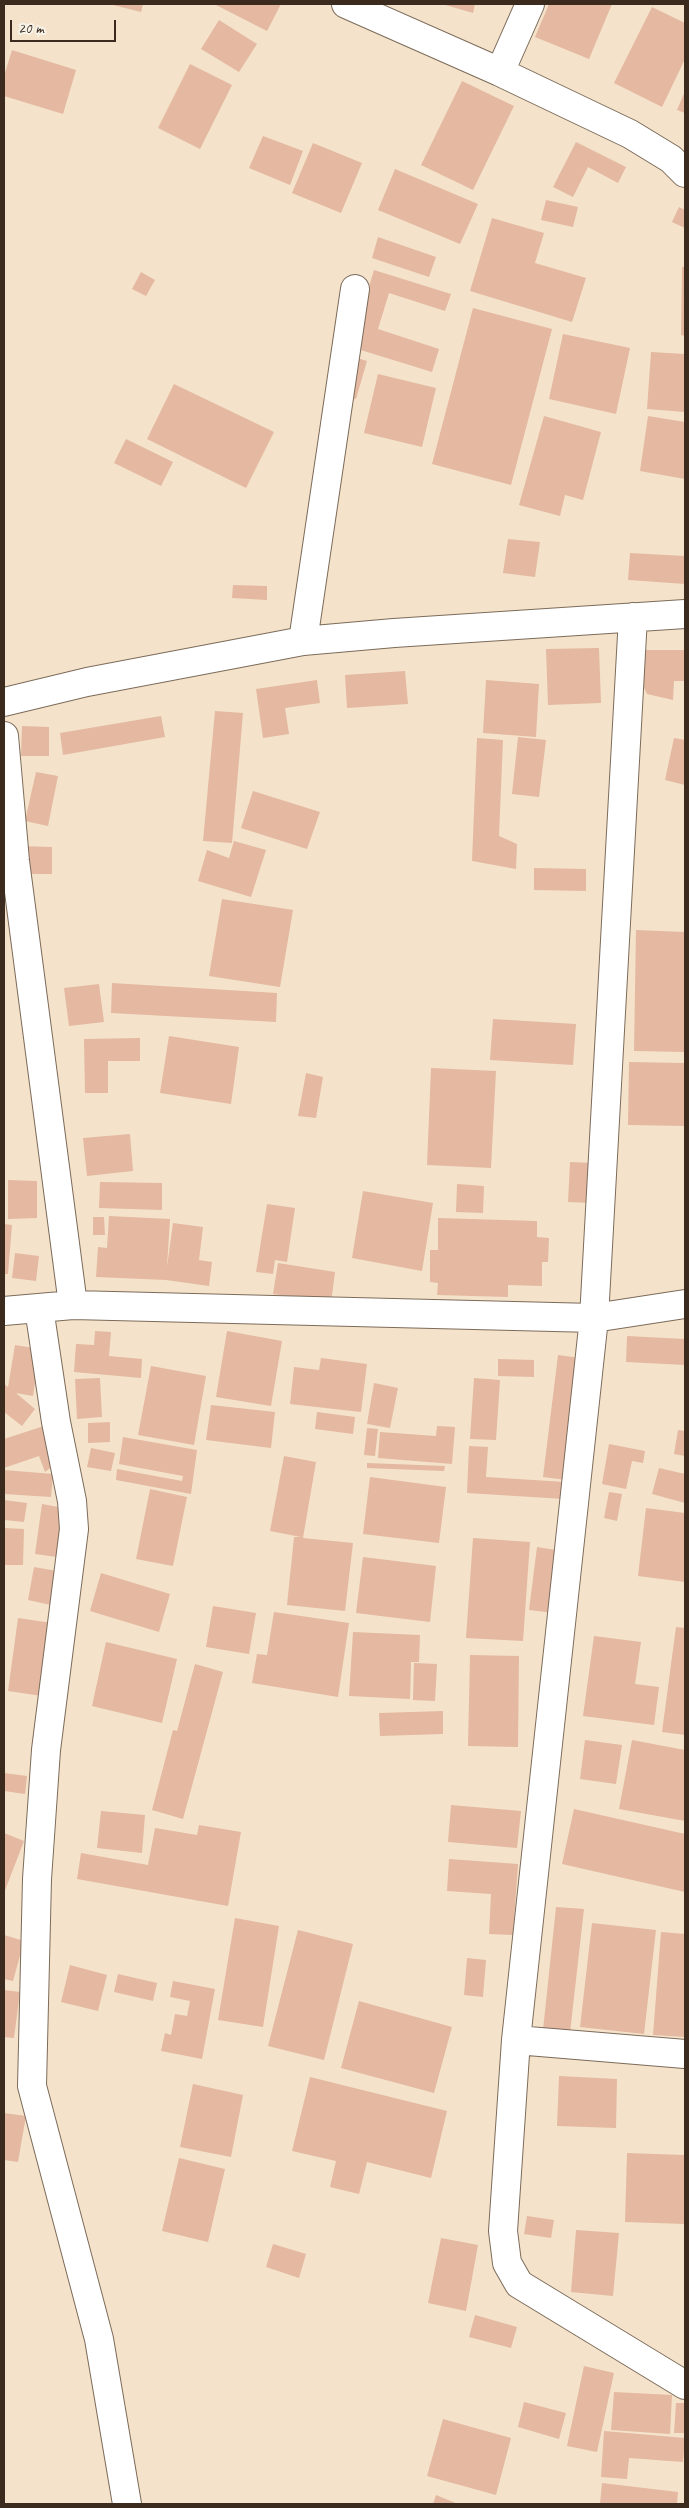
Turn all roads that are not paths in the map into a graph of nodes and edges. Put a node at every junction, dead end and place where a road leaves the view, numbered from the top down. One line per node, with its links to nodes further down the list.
1 (346, 4): 3 (street)
2 (530, 4): 3 (street)
3 (500, 72): 4 (street)
4 (685, 173)
5 (355, 289): 8 (street)
6 (685, 614): 7 (street)
7 (633, 617): 8 (street); 15 (street)
8 (304, 641): 9 (street)
9 (4, 702)
10 (4, 736): 12 (street)
11 (685, 1304): 15 (street)
12 (74, 1305): 13 (street); 15 (street)
13 (39, 1308): 14 (street); 19 (street)
14 (4, 1311)
15 (594, 1318): 16 (street)
16 (516, 2040): 17 (street); 18 (street)
17 (685, 2054)
18 (685, 2385)
19 (127, 2504)

